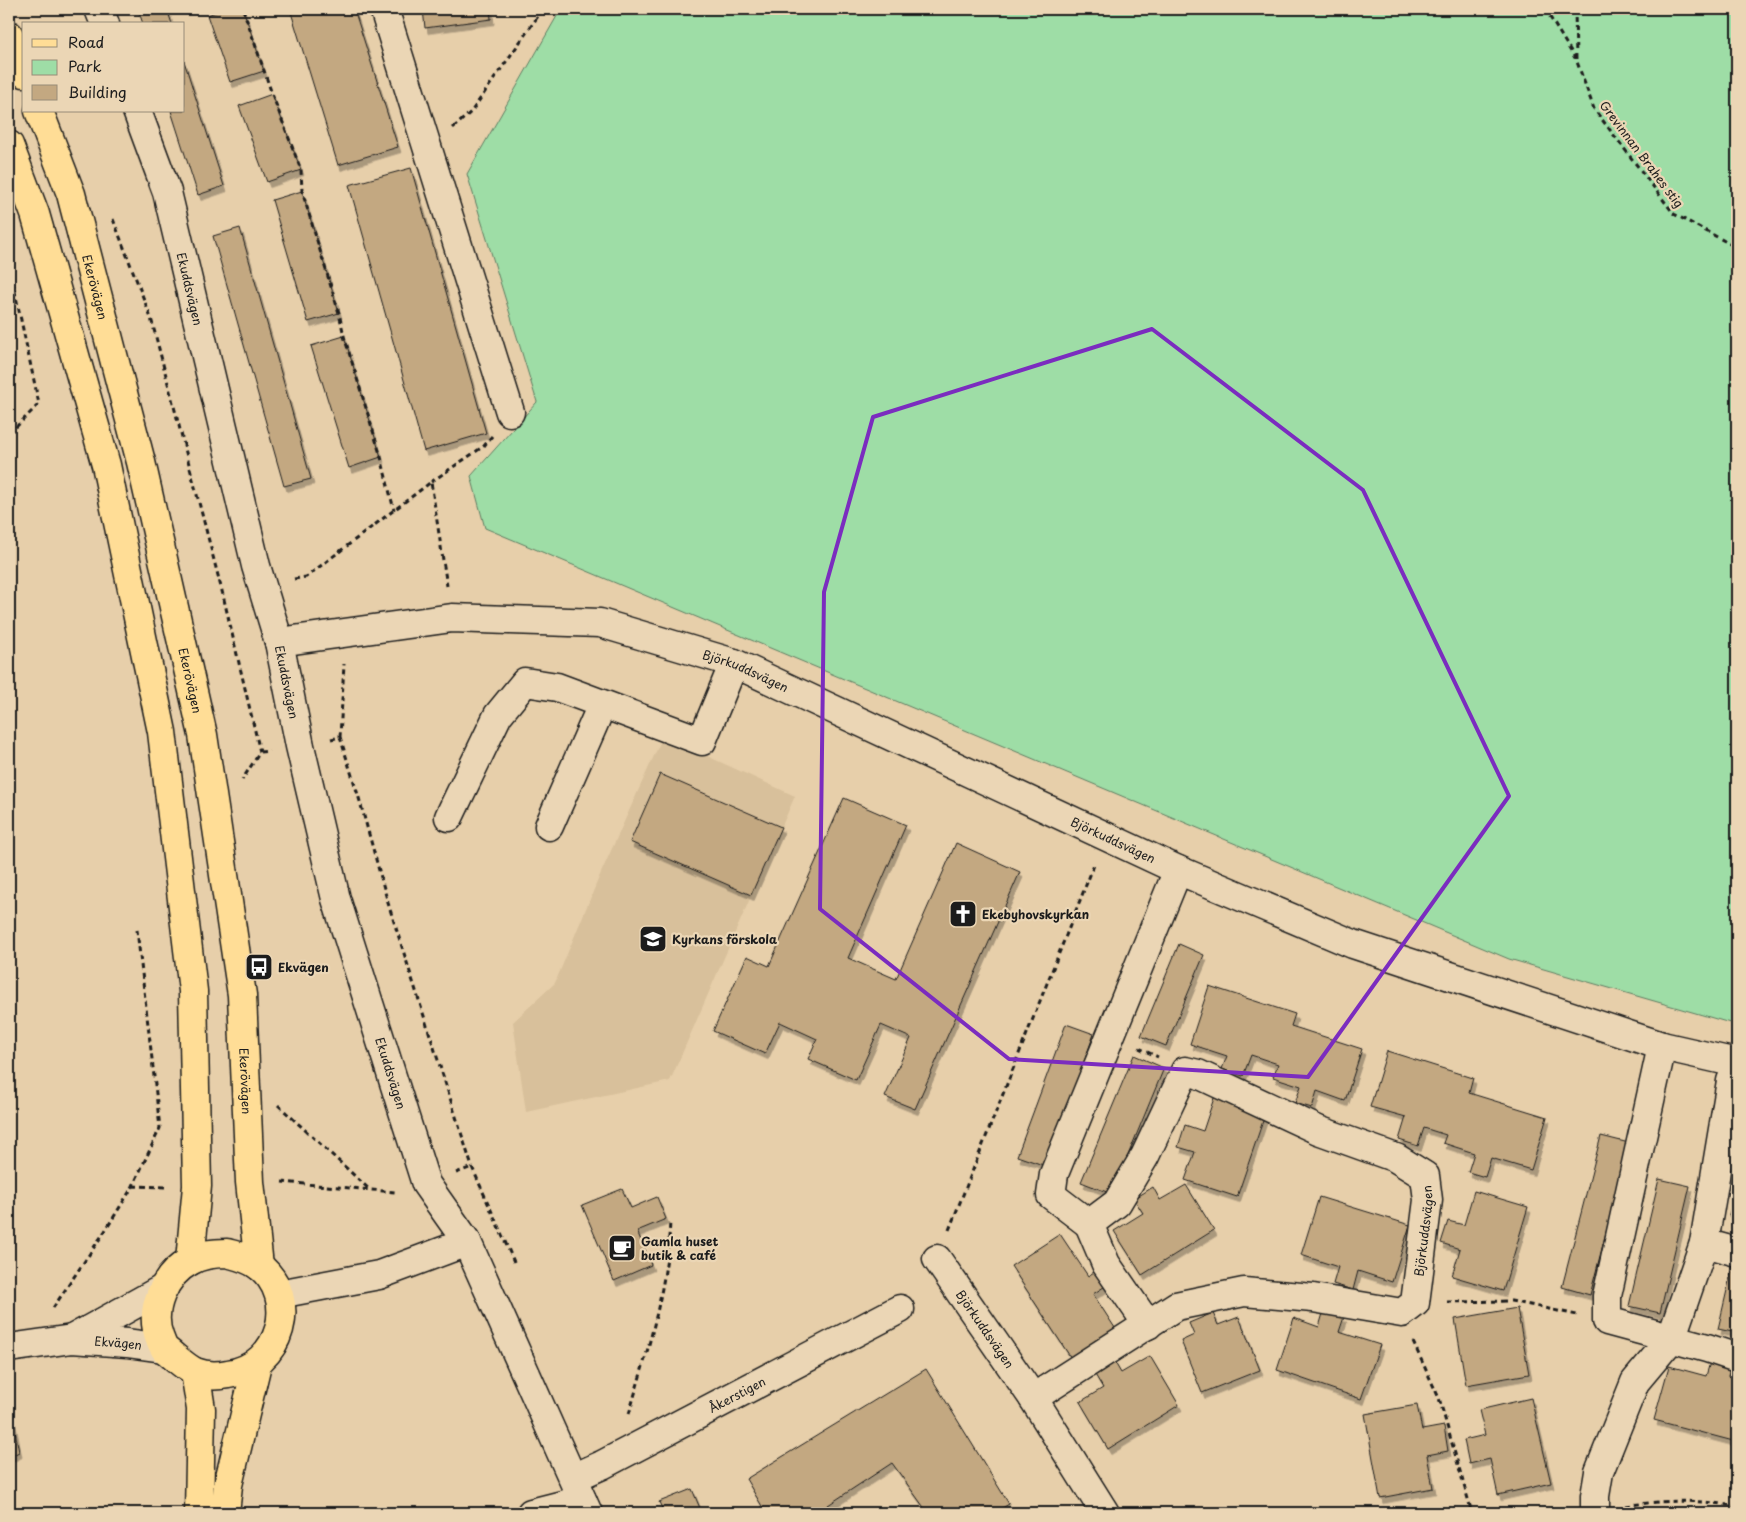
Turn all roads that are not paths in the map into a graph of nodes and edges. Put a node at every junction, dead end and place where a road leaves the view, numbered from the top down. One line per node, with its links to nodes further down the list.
1 (99, 9): 3 (street)
2 (384, 9): 9 (street)
3 (104, 22)
4 (9, 35): 5 (main road)
5 (22, 68)
6 (39, 112): 24 (main road, Ekerövägen)
7 (137, 112): 10 (street, Ekuddsvägen)
8 (9, 145): 23 (main road)
9 (510, 412)
10 (279, 642): 11 (street, Björkuddsvägen); 19 (street, Ekuddsvägen)
11 (734, 663): 12 (street); 15 (street, Björkuddsvägen)
12 (602, 705): 13 (street); 14 (street)
13 (449, 817)
14 (549, 826)
15 (1178, 870): 16 (street, Björkuddsvägen); 18 (street)
16 (1662, 1046): 17 (street, Björkuddsvägen); 29 (street)
17 (1737, 1065): 20 (street, Björkuddsvägen)
18 (1089, 1224): 28 (street); 28 (street, Björkuddsvägen)
19 (467, 1242): 26 (street); 37 (street)
20 (1704, 1243): 21 (street); 29 (street, Björkuddsvägen)
21 (1737, 1252)
22 (938, 1259): 36 (street, Björkuddsvägen)
23 (190, 1260): 24 (main road); 25 (main road)
24 (258, 1266): 26 (main road)
25 (164, 1288): 30 (street, Ekvägen); 32 (main road)
26 (278, 1294): 34 (main road)
27 (900, 1309): 37 (street, Åkerstigen)
28 (1148, 1325): 36 (street)
29 (1672, 1340): 33 (street); 42 (street, Björkuddsvägen)
30 (60, 1341): 31 (street, Ekvägen); 32 (street, Ekvägen)
31 (9, 1348)
32 (164, 1348): 35 (main road)
33 (1737, 1358)
34 (257, 1364): 35 (main road); 39 (main road)
35 (195, 1372): 38 (main road)
36 (1033, 1398): 41 (street, Björkuddsvägen)
37 (581, 1497): 40 (street, Åkerstigen)
38 (199, 1513)
39 (225, 1513)
40 (531, 1513)
41 (1105, 1513)
42 (1595, 1513)

